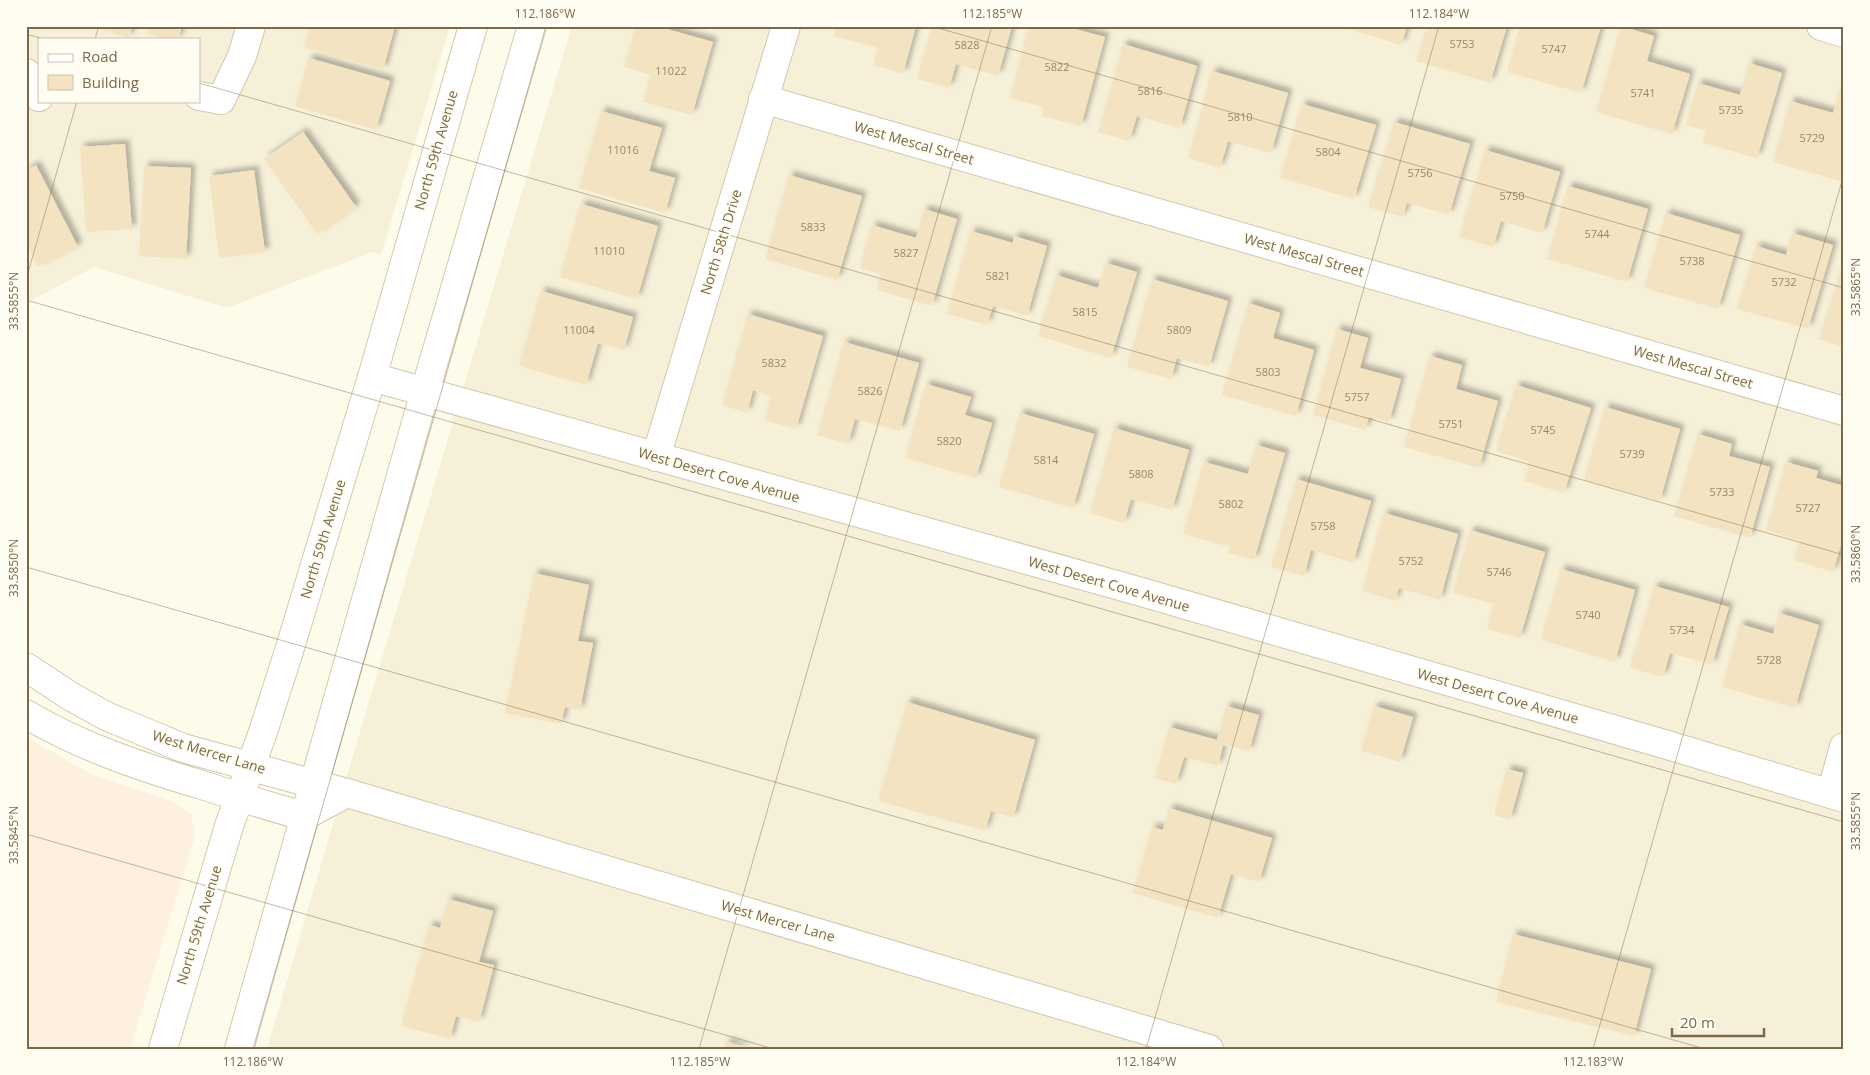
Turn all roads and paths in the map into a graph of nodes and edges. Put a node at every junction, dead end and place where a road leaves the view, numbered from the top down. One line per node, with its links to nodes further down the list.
1 (251, 26): 9 (street)
2 (473, 26): 13 (street, North 59th Avenue)
3 (532, 26): 14 (street)
4 (786, 26): 10 (street, North 58th Drive)
5 (1821, 26): 6 (street)
6 (1844, 33)
7 (26, 73): 8 (street)
8 (38, 95)
9 (210, 98)
10 (763, 99): 15 (street, West Mescal Street); 16 (street, North 58th Drive)
11 (39, 102): 12 (street)
12 (26, 108)
13 (372, 377): 14 (street, West Desert Cove Avenue); 20 (street, North 59th Avenue)
14 (424, 391): 16 (street, West Desert Cove Avenue); 21 (street)
15 (1844, 411)
16 (656, 457): 23 (street, West Desert Cove Avenue)
17 (26, 667): 20 (street, West Mercer Lane)
18 (26, 714): 24 (street)
19 (1844, 747): 23 (street)
20 (251, 765): 21 (street, West Mercer Lane); 24 (street, North 59th Avenue)
21 (314, 783): 22 (street, West Mercer Lane); 25 (street)
22 (347, 793): 25 (street); 28 (street, West Mercer Lane)
23 (1837, 796)
24 (239, 798): 25 (street); 26 (street, North 59th Avenue)
25 (304, 816): 27 (street)
26 (163, 1049)
27 (239, 1049)
28 (1209, 1049)

